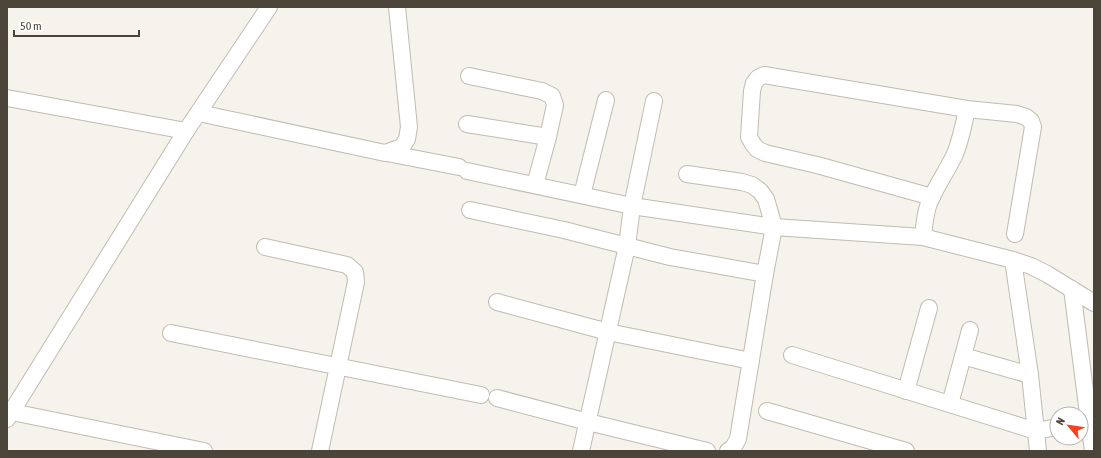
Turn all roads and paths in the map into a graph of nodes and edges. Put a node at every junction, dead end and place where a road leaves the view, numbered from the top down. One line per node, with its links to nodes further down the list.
1 (269, 7): 8 (street)
2 (397, 7): 12 (street)
3 (469, 76): 11 (street)
4 (7, 98): 10 (street)
5 (606, 100): 15 (street)
6 (654, 101): 17 (street)
7 (967, 109): 16 (street); 16 (street); 20 (street)
8 (199, 113): 10 (street); 12 (street)
9 (467, 124): 11 (street)
10 (186, 131): 43 (street)
11 (548, 137): 14 (street)
12 (386, 153): 14 (street)
13 (687, 174): 19 (street)
14 (535, 186): 15 (street)
15 (582, 195): 17 (street)
16 (932, 197): 21 (street)
17 (632, 206): 19 (street); 22 (street)
18 (470, 210): 22 (street)
19 (774, 227): 21 (street); 25 (street)
20 (1015, 234)
21 (923, 237): 24 (street)
22 (627, 246): 25 (street); 31 (street)
23 (265, 247): 36 (street)
24 (1013, 260): 26 (street); 37 (street)
25 (765, 274): 35 (street)
26 (1072, 289): 28 (street); 39 (street)
27 (497, 302): 31 (street)
28 (1094, 304)
29 (929, 308): 38 (street)
30 (970, 330): 34 (street)
31 (608, 332): 35 (street); 44 (street)
32 (171, 333): 36 (street)
33 (792, 355): 38 (street)
34 (963, 356): 37 (street); 40 (street)
35 (751, 361): 53 (street)
36 (338, 366): 44 (street); 50 (street)
37 (1030, 375): 46 (street)
38 (906, 391): 40 (street)
39 (1090, 391): 41 (street)
40 (950, 404): 46 (street)
41 (1088, 406)
42 (767, 411): 48 (street)
43 (8, 414): 49 (street)
44 (588, 422): 51 (street); 52 (street)
45 (1049, 429): 46 (street)
46 (1036, 431): 54 (street)
47 (1089, 436): 55 (street)
48 (896, 449)
49 (204, 451)
50 (320, 451)
51 (581, 451)
52 (707, 451)
53 (728, 451)
54 (1038, 451)
55 (1093, 451)

